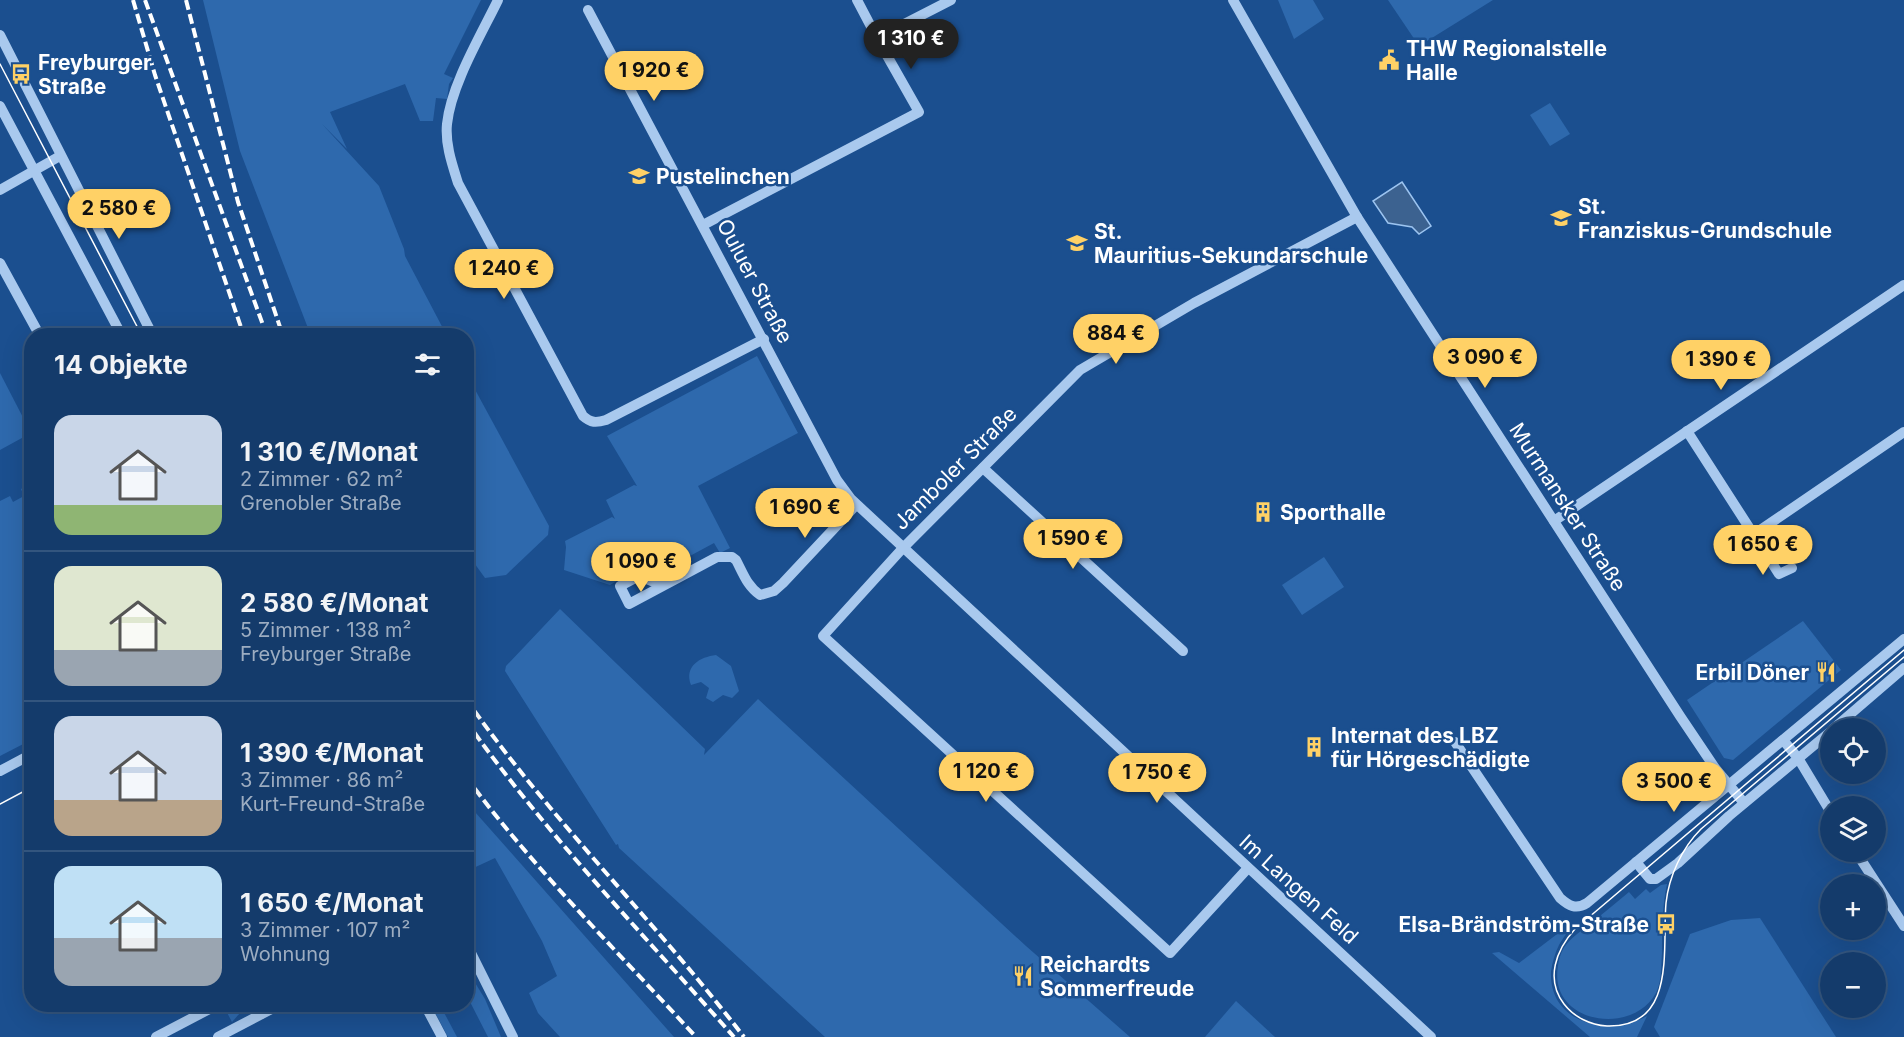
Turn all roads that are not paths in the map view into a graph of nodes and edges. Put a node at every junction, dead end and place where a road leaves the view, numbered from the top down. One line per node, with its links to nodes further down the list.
1 (498, 0): 19 (street)
2 (857, 0): 7 (street)
3 (951, 0): 7 (street)
4 (1233, 0): 12 (street, Murmansker Straße)
5 (588, 9): 13 (street, Ouluer Straße)
6 (0, 35): 9 (street)
7 (878, 38): 13 (street)
8 (0, 106): 10 (street)
9 (60, 156): 10 (street); 18 (street)
10 (35, 170): 11 (street); 17 (street)
11 (0, 190)
12 (1357, 217): 22 (street, Jamboler Straße); 24 (street, Murmansker Straße)
13 (703, 225): 19 (street, Ouluer Straße)
14 (0, 263): 16 (street)
15 (1904, 285): 20 (street)
16 (35, 328)
17 (118, 328)
18 (149, 328)
19 (764, 339): 23 (street, Ouluer Straße)
20 (1687, 431): 24 (street); 25 (street)
21 (1904, 432): 25 (street)
22 (983, 468): 26 (street, Jamboler Straße); 30 (street)
23 (856, 505): 26 (street, Ouluer Straße); 28 (street)
24 (1554, 521): 39 (street, Murmansker Straße)
25 (1753, 535): 27 (street)
26 (902, 549): 44 (street, Im Langen Feld); 44 (street, Jamboler Straße)
27 (1792, 568)
28 (662, 585)
29 (1904, 639): 33 (street)
30 (1183, 651)
31 (1904, 668): 32 (street)
32 (1846, 718)
33 (1783, 740): 37 (street); 39 (street)
34 (1820, 740): 37 (street)
35 (1455, 742): 42 (street)
36 (24, 758): 38 (street)
37 (1798, 758): 40 (street); 41 (street)
38 (0, 771)
39 (1729, 784): 41 (street); 42 (street)
40 (1821, 796)
41 (1744, 804): 42 (street)
42 (1636, 862)
43 (1862, 862): 45 (street)
44 (1248, 868): 56 (street, Im Langen Feld)
45 (1904, 926)
46 (474, 959): 55 (street)
47 (204, 1012): 52 (street)
48 (257, 1012): 51 (street)
49 (265, 1012): 51 (street)
50 (429, 1012): 54 (street)
51 (261, 1014): 53 (street)
52 (156, 1037)
53 (218, 1037)
54 (442, 1037)
55 (513, 1037)
56 (1431, 1037)

